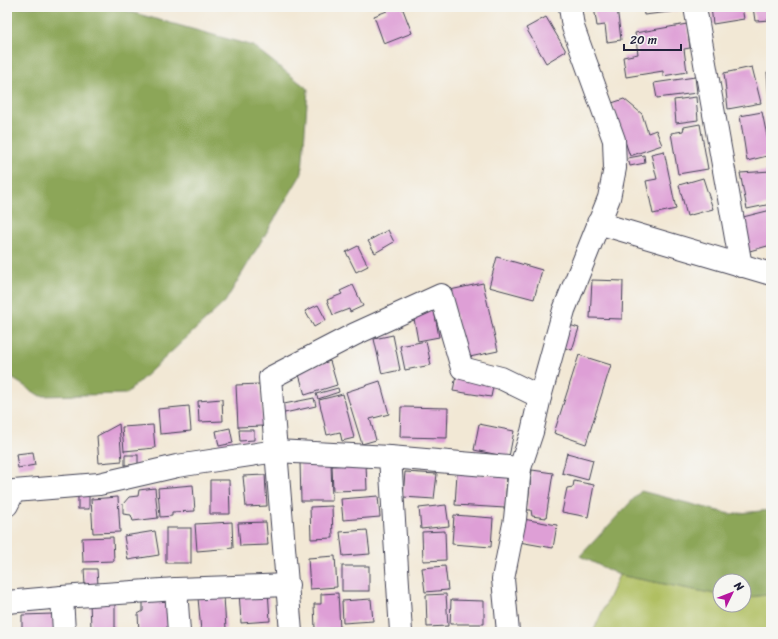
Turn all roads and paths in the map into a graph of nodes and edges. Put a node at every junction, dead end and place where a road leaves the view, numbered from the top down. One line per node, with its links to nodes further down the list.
1 (570, 7): 3 (street)
2 (695, 7): 4 (street)
3 (598, 223): 4 (street); 6 (street)
4 (741, 266): 5 (street)
5 (771, 274)
6 (540, 397): 7 (street); 9 (street)
7 (276, 451): 8 (street); 10 (street); 11 (street)
8 (390, 457): 9 (street); 18 (street)
9 (520, 468): 19 (street)
10 (7, 505)
11 (288, 585): 12 (street); 17 (street)
12 (176, 589): 13 (street); 16 (street)
13 (62, 597): 14 (street); 15 (street)
14 (7, 602)
15 (64, 632)
16 (179, 632)
17 (291, 632)
18 (401, 632)
19 (508, 632)

